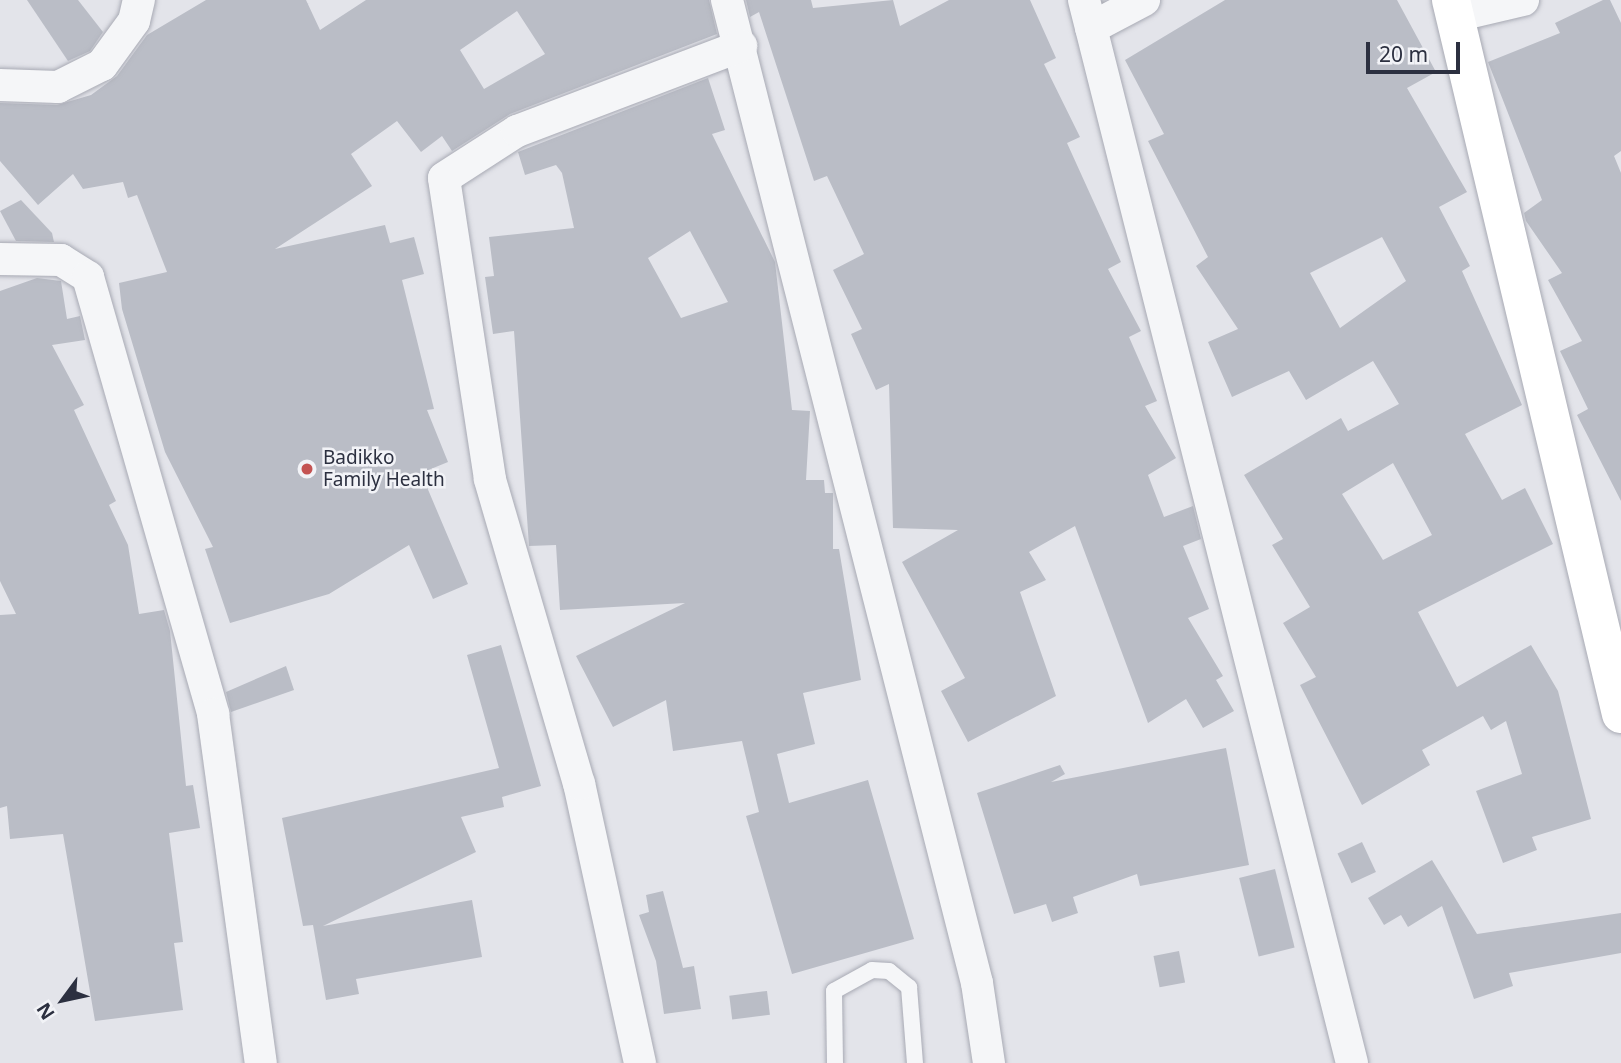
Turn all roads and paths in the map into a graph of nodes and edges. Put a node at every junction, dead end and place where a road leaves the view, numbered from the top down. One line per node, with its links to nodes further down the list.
1 (139, 0): 8 (street)
2 (727, 0): 7 (street)
3 (1144, 0): 6 (street)
4 (1523, 0): 5 (street)
5 (1453, 8): 10 (street)
6 (1087, 14): 16 (street)
7 (741, 46): 12 (street); 15 (street)
8 (0, 85)
9 (0, 259): 11 (street)
10 (1621, 714)
11 (261, 1063)
12 (640, 1063)
13 (835, 1063): 14 (lane)
14 (915, 1063)
15 (989, 1063)
16 (1352, 1063)

